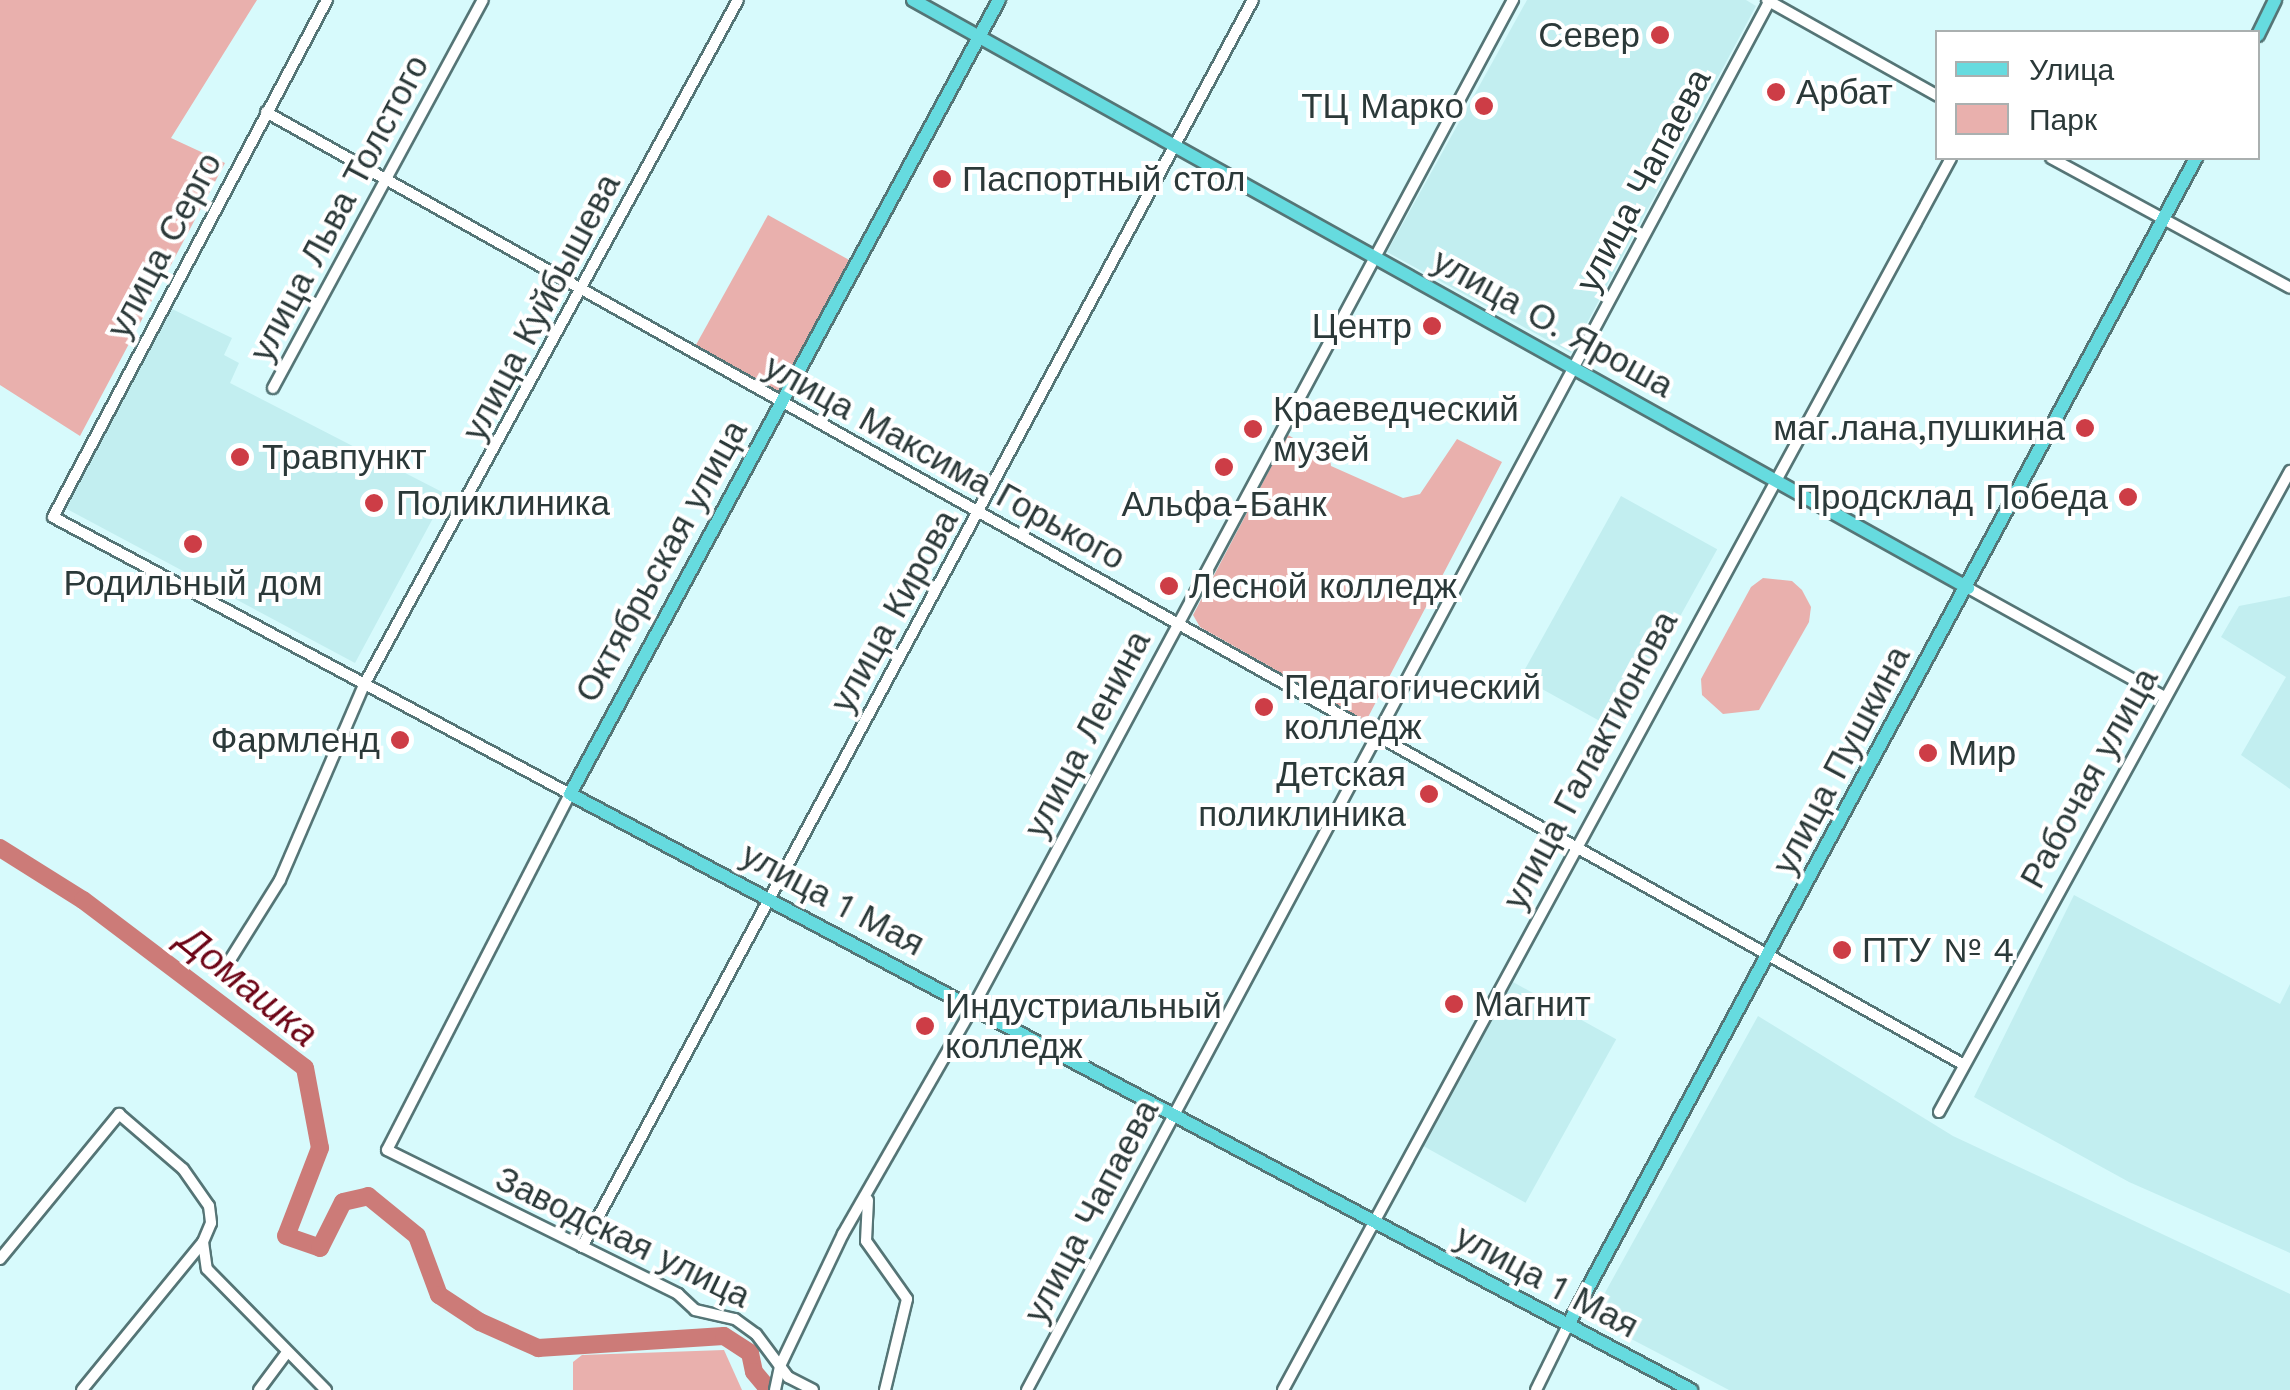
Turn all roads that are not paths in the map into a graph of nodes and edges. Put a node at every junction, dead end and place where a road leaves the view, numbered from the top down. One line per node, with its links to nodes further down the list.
1 (327, 0): 13 (street, улица Серго)
2 (482, 0): 18 (street, улица Льва Толстого)
3 (738, 0): 21 (street, улица Куйбышева)
4 (913, 0): 11 (main road, улица О. Яроша)
5 (1000, 0): 11 (main road, Октябрьская улица)
6 (1254, 0): 14 (street, улица Кирова)
7 (1512, 0): 20 (street, улица Ленина)
8 (1769, 0): 12 (street); 23 (street, улица Чапаева)
9 (2275, 0): 10 (main road)
10 (2260, 31)
11 (980, 38): 14 (main road, улица О. Яроша); 25 (main road, Октябрьская улица)
12 (1935, 94)
13 (266, 112): 18 (street, улица Максима Горького); 29 (street, улица Серго)
14 (1174, 146): 20 (main road, улица О. Яроша); 28 (street, улица Кирова)
15 (1950, 160): 27 (street, улица Галактионова)
16 (2054, 160): 19 (street)
17 (2195, 160): 19 (main road, улица Пушкина)
18 (386, 179): 21 (street, улица Максима Горького); 24 (street, улица Льва Толстого)
19 (2165, 220): 22 (street); 30 (main road, улица Пушкина)
20 (1372, 258): 23 (main road, улица О. Яроша); 31 (street, улица Ленина)
21 (581, 288): 25 (street, улица Максима Горького); 32 (street, улица Куйбышева)
22 (2290, 288)
23 (1574, 368): 27 (main road, улица О. Яроша); 34 (street, улица Чапаева)
24 (273, 388)
25 (781, 402): 28 (street, улица Максима Горького); 35 (main road, Октябрьская улица)
26 (2290, 472): 33 (street, Рабочая улица)
27 (1772, 480): 30 (main road, улица О. Яроша); 36 (street, улица Галактионова)
28 (979, 514): 31 (street, улица Максима Горького); 37 (street, улица Кирова)
29 (53, 516): 32 (street, улица 1 Мая)
30 (1968, 588): 33 (street, улица О. Яроша); 38 (main road, улица Пушкина)
31 (1176, 624): 34 (street, улица Максима Горького); 40 (street, улица Ленина)
32 (364, 684): 35 (street, улица 1 Мая); 39 (street, улица Куйбышева)
33 (2165, 697): 41 (street, Рабочая улица)
34 (1376, 738): 36 (street, улица Максима Горького); 43 (street, улица Чапаева)
35 (570, 794): 37 (main road, улица 1 Мая); 44 (street, Октябрьская улица)
36 (1572, 847): 38 (street, улица Максима Горького); 46 (street, улица Галактионова)
37 (767, 898): 40 (main road, улица 1 Мая); 48 (street, улица Кирова)
38 (1769, 956): 41 (street, улица Максима Горького); 50 (main road, улица Пушкина)
39 (230, 960)
40 (972, 1007): 43 (main road, улица 1 Мая); 45 (street, улица Ленина)
41 (1964, 1065): 42 (street, Рабочая улица)
42 (1939, 1112)
43 (1174, 1114): 46 (main road, улица 1 Мая); 59 (street, улица Чапаева)
44 (392, 1154): 48 (street, Заводская улица)
45 (868, 1199): 52 (street, улица Ленина); 58 (street)
46 (1373, 1223): 50 (main road, улица 1 Мая); 60 (street, улица Галактионова)
47 (202, 1242): 49 (street); 51 (street); 53 (street)
48 (582, 1247): 52 (street, Заводская улица)
49 (0, 1259)
50 (1568, 1326): 61 (street, улица Пушкина); 62 (main road, улица 1 Мая)
51 (285, 1355): 54 (street); 55 (street)
52 (780, 1366): 56 (street, улица Ленина); 57 (street, Заводская улица)
53 (82, 1390)
54 (259, 1390)
55 (326, 1390)
56 (776, 1390)
57 (813, 1390)
58 (886, 1390)
59 (1027, 1390)
60 (1283, 1390)
61 (1536, 1390)
62 (1691, 1390)

